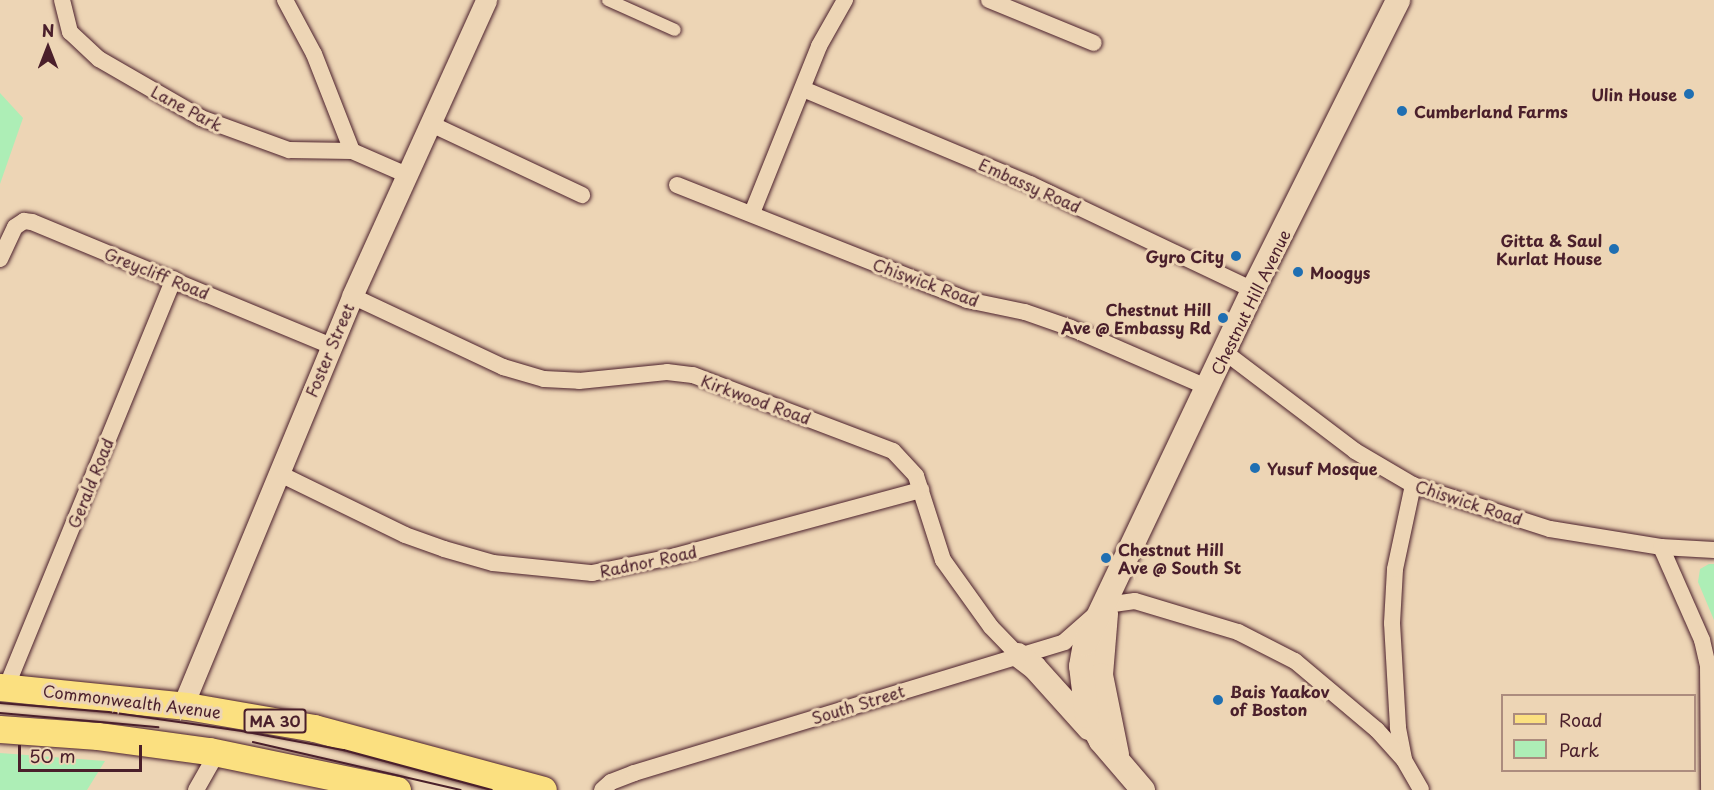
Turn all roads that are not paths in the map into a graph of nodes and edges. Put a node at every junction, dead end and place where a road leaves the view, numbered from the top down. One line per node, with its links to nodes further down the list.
1 (62, 0): 12 (street, Lane Park)
2 (285, 0): 12 (street)
3 (486, 0): 11 (street, Foster Street)
4 (608, 0): 8 (street)
5 (845, 0): 10 (street)
6 (989, 0): 9 (street)
7 (1398, 0): 19 (main road, Chestnut Hill Avenue)
8 (675, 30)
9 (1094, 43)
10 (803, 89): 16 (street); 19 (street, Embassy Road)
11 (431, 124): 13 (street, Foster Street); 15 (street)
12 (352, 151): 13 (street, Lane Park)
13 (407, 175): 20 (street, Foster Street)
14 (677, 185): 16 (street, Chiswick Road)
15 (582, 195)
16 (752, 213): 23 (street, Chiswick Road)
17 (0, 259): 18 (street, Greycliff Road)
18 (174, 279): 21 (street, Greycliff Road); 31 (street, Gerald Road)
19 (1253, 290): 22 (main road, Chestnut Hill Avenue)
20 (352, 296): 21 (street, Foster Street); 26 (street, Kirkwood Road)
21 (331, 346): 24 (street, Foster Street)
22 (1226, 353): 23 (main road, Chestnut Hill Avenue); 25 (street, Chiswick Road)
23 (1209, 388): 29 (main road, Chestnut Hill Avenue)
24 (278, 473): 26 (street, Radnor Road); 32 (street, Foster Street)
25 (1413, 485): 27 (street, Chiswick Road); 37 (street)
26 (921, 490): 30 (street, Kirkwood Road)
27 (1661, 547): 28 (street, Chiswick Road); 44 (street)
28 (1714, 550)
29 (1106, 605): 30 (street, South Street); 34 (main road, Chestnut Hill Avenue); 36 (main road, Chestnut Hill Avenue); 37 (street)
30 (1018, 655): 34 (main road); 41 (street, South Street)
31 (3, 687): 32 (main road, Commonwealth Avenue / MA 30)
32 (183, 705): 40 (main road, Commonwealth Avenue / MA 30)
33 (0, 729): 35 (main road, MA 30)
34 (1101, 741): 36 (main road, Chestnut Hill Avenue)
35 (217, 753): 38 (street); 39 (main road, MA 30)
36 (1118, 759): 42 (main road, Chestnut Hill Avenue)
37 (1404, 760): 43 (street)
38 (196, 790)
39 (397, 790)
40 (543, 790)
41 (602, 790)
42 (1143, 790)
43 (1421, 790)
44 (1709, 790)

